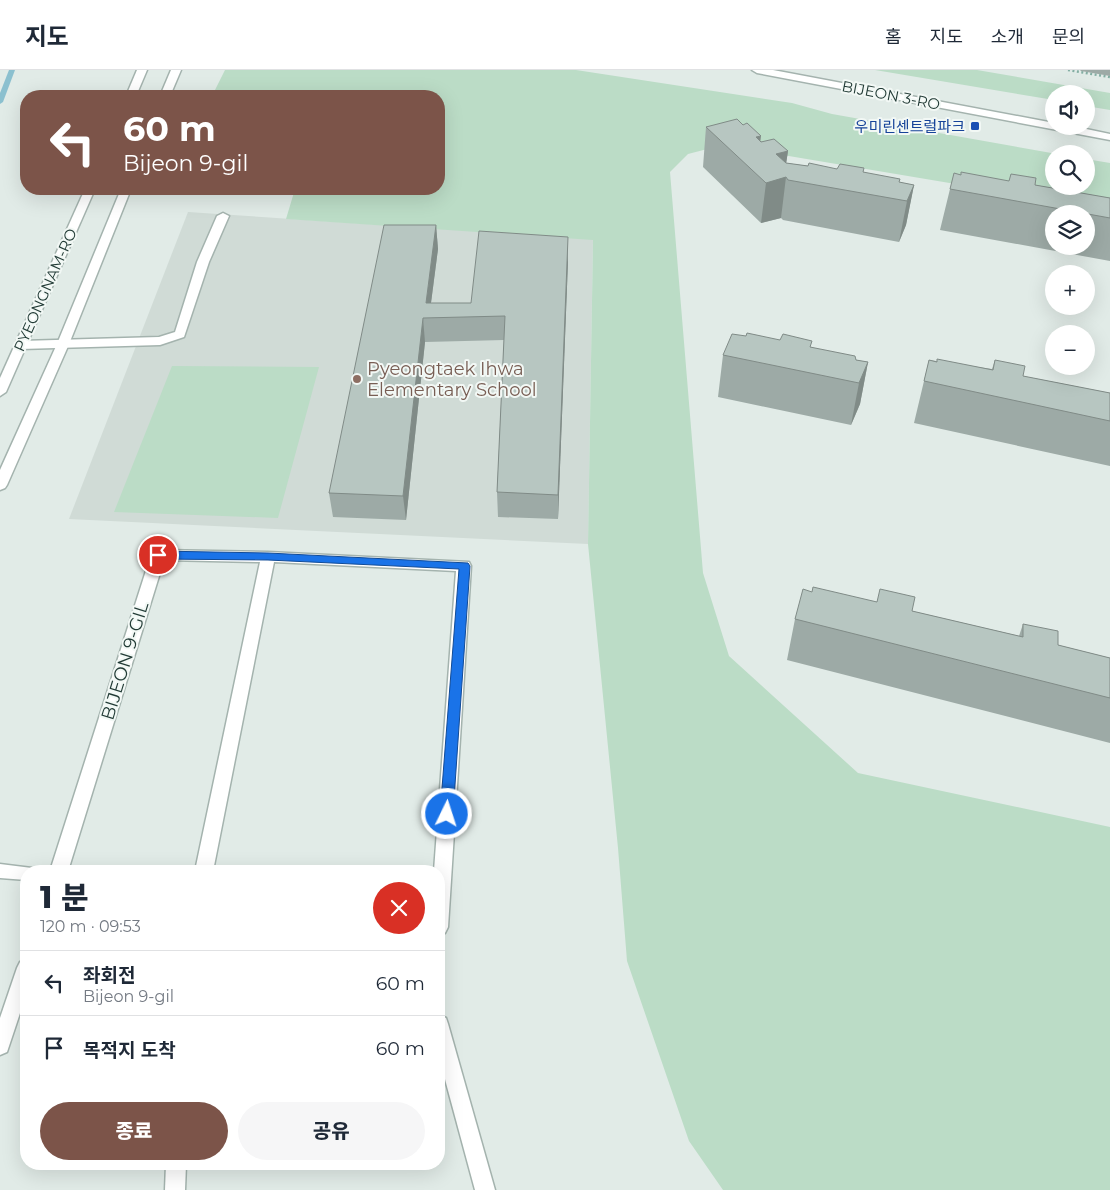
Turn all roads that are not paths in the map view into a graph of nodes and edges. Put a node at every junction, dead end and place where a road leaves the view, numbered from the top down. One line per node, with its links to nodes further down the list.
1 (142, 70): 4 (street)
2 (176, 70): 5 (street)
3 (757, 70): 6 (street, BIJEON 3-RO)
4 (134, 90)
5 (168, 90)
6 (1045, 124)
7 (1095, 134): 8 (street, BIJEON 3-RO)
8 (1110, 137)
9 (87, 195): 13 (street, PYEONGNAM-RO)
10 (124, 195): 12 (street)
11 (223, 216): 12 (street)
12 (62, 344): 13 (street); 15 (street)
13 (21, 345): 14 (street, PYEONGNAM-RO)
14 (0, 392)
15 (0, 485)
16 (268, 557): 17 (street, BIJEON 9-GIL); 18 (street); 19 (street, BIJEON 9-GIL)
17 (61, 865)
18 (205, 865)
19 (442, 865)
20 (0, 871): 21 (street)
21 (20, 873)
22 (20, 986): 23 (street)
23 (0, 1046)
24 (445, 1046): 27 (street)
25 (176, 1170): 26 (street)
26 (175, 1190)
27 (485, 1190)

